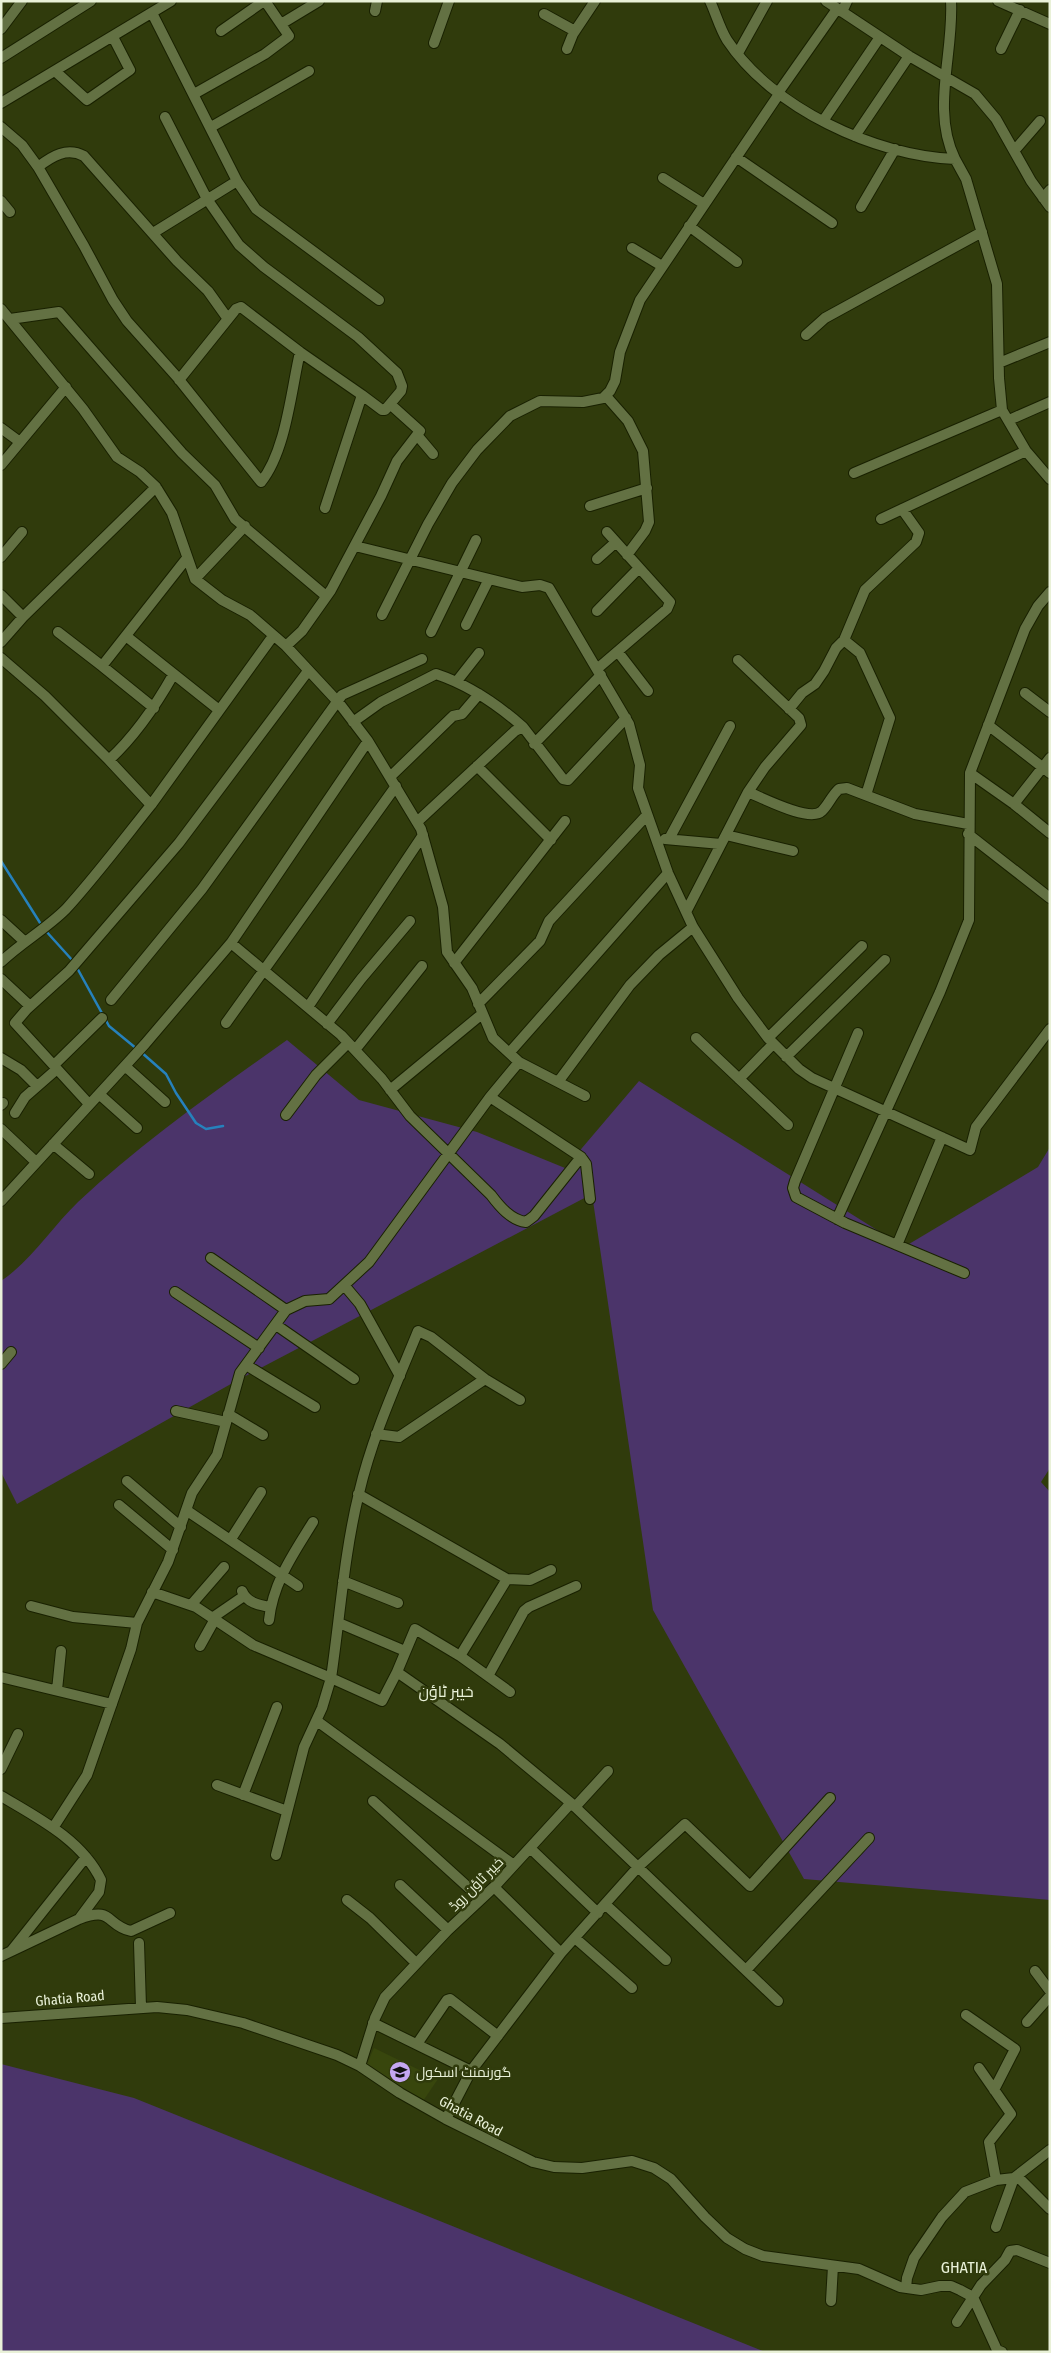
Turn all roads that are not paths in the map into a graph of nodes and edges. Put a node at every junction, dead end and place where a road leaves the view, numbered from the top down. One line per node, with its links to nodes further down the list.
1 (22, 1): 18 (street)
2 (91, 1): 30 (street)
3 (171, 1): 16 (street)
4 (319, 1): 19 (street)
5 (449, 1): 25 (street)
6 (595, 1): 22 (street)
7 (710, 1): 28 (street)
8 (766, 1): 28 (street)
9 (826, 1): 14 (street)
10 (847, 1): 14 (street)
11 (951, 1): 33 (street)
12 (998, 1): 15 (street)
13 (267, 2): 19 (street); 21 (street)
14 (839, 10): 24 (street); 35 (street)
15 (1020, 10): 20 (street); 27 (street)
16 (152, 13): 23 (street); 34 (street)
17 (544, 14): 22 (street)
18 (2, 24)
19 (280, 24): 34 (street)
20 (1050, 24)
21 (221, 31)
22 (575, 31): 26 (street)
23 (112, 37): 31 (street); 31 (street)
24 (880, 37): 29 (street); 38 (street)
25 (434, 44)
26 (567, 49)
27 (1001, 50)
28 (738, 54): 35 (street)
29 (908, 56): 33 (street); 42 (street)
30 (1, 58)
31 (55, 71): 36 (street)
32 (309, 71): 41 (street)
33 (946, 78): 44 (street); 46 (street)
34 (194, 94): 41 (street)
35 (779, 94): 38 (street); 45 (street)
36 (1, 103)
37 (165, 117): 51 (street)
38 (824, 121): 42 (street)
39 (1040, 121): 44 (street)
40 (1, 127): 47 (street)
41 (211, 127): 49 (street)
42 (855, 136): 43 (street)
43 (895, 149): 46 (street); 54 (street)
44 (1014, 151): 50 (street)
45 (736, 158): 53 (street); 57 (street)
46 (955, 159): 59 (street)
47 (38, 167): 60 (street); 72 (street)
48 (663, 178): 53 (street)
49 (237, 181): 51 (street); 64 (street)
50 (1046, 194): 55 (street)
51 (207, 199): 60 (street); 77 (street)
52 (1, 201): 56 (street)
53 (704, 204): 58 (street)
54 (861, 207)
55 (1050, 207)
56 (10, 212)
57 (832, 223)
58 (689, 226): 62 (street); 63 (street)
59 (982, 232): 68 (street); 71 (street)
60 (153, 233): 67 (street)
61 (632, 248): 63 (street)
62 (737, 262)
63 (662, 266): 75 (street)
64 (379, 300)
65 (1, 309): 66 (street)
66 (10, 319): 73 (street); 95 (street)
67 (228, 319): 70 (street); 72 (street)
68 (806, 336)
69 (1050, 342): 71 (street)
70 (300, 352): 72 (street); 74 (street)
71 (999, 363): 78 (street)
72 (179, 380)
73 (66, 387): 82 (street); 89 (street)
74 (362, 395): 77 (street); 92 (street)
75 (606, 396): 90 (street); 104 (street)
76 (1050, 402): 79 (street)
77 (390, 404): 81 (street)
78 (1002, 410): 79 (street); 87 (street)
79 (1009, 420): 83 (street)
80 (1, 428): 82 (street)
81 (417, 434): 84 (street); 100 (street)
82 (20, 442): 85 (street)
83 (1026, 451): 86 (street); 93 (street)
84 (433, 454)
85 (1, 466)
86 (1045, 466): 88 (street)
87 (854, 473)
88 (1050, 479)
89 (156, 487): 103 (street); 115 (street)
90 (647, 488): 91 (street); 101 (street)
91 (590, 506)
92 (325, 508)
93 (902, 509): 94 (street); 121 (street)
94 (881, 518)
95 (245, 526): 108 (street); 112 (street)
96 (22, 532): 102 (street)
97 (607, 532): 99 (street)
98 (476, 540): 107 (street)
99 (616, 542): 101 (street); 105 (street)
100 (355, 546): 104 (street); 112 (street)
101 (627, 555): 106 (street)
102 (1, 557)
103 (187, 558): 108 (street); 119 (street)
104 (410, 560): 107 (street); 114 (street)
105 (597, 560)
106 (639, 568): 113 (street); 124 (street)
107 (460, 572): 109 (street); 118 (street)
108 (196, 579): 120 (street)
109 (489, 579): 116 (street); 131 (street)
110 (1050, 592): 144 (street)
111 (1, 595): 115 (street)
112 (326, 596): 123 (street)
113 (597, 610)
114 (382, 615)
115 (23, 618): 122 (street)
116 (466, 625)
117 (58, 632): 129 (street)
118 (431, 632)
119 (126, 636): 129 (street); 132 (street)
120 (273, 636): 123 (street); 140 (street)
121 (844, 640): 139 (street); 156 (street)
122 (1, 642)
123 (286, 646): 130 (street)
124 (618, 652): 131 (street); 134 (street)
125 (479, 654): 133 (street)
126 (1, 658): 150 (street)
127 (422, 659): 137 (street)
128 (738, 660): 139 (street)
129 (102, 666): 138 (street)
130 (308, 671): 137 (street); 186 (street)
131 (599, 672): 142 (street); 148 (street)
132 (173, 675): 138 (street); 140 (street)
133 (458, 681): 136 (street); 143 (street)
134 (648, 691)
135 (1025, 693): 141 (street)
136 (479, 694): 146 (street); 154 (street)
137 (339, 703): 143 (street); 185 (street)
138 (154, 708): 150 (street)
139 (789, 709): 155 (street)
140 (219, 710): 158 (street)
141 (1050, 712)
142 (626, 718): 148 (street); 159 (street)
143 (353, 722): 147 (street)
144 (988, 725): 152 (street); 153 (street)
145 (730, 726): 166 (street)
146 (522, 727): 148 (street); 151 (street)
147 (368, 741): 154 (street); 177 (street)
148 (534, 744)
149 (1050, 758): 152 (street)
150 (109, 760): 158 (street)
151 (477, 766): 160 (street); 167 (street)
152 (1046, 770): 157 (street)
153 (970, 773): 157 (street); 162 (street)
154 (393, 782): 160 (street); 183 (street)
155 (748, 792): 156 (street); 168 (street)
156 (866, 795): 162 (street)
157 (1014, 804): 163 (street)
158 (151, 805): 176 (street)
159 (647, 815): 165 (street); 188 (street)
160 (417, 822): 164 (street)
161 (565, 822): 167 (street)
162 (968, 829): 171 (street); 213 (street)
163 (1050, 833)
164 (423, 835): 181 (street); 187 (street)
165 (655, 838): 166 (street); 170 (street)
166 (669, 839): 168 (street)
167 (551, 840): 181 (street)
168 (723, 840): 169 (street); 172 (street)
169 (793, 851)
170 (668, 873): 172 (street); 197 (street)
171 (1050, 898)
172 (686, 912): 175 (street)
173 (1, 920): 176 (street)
174 (410, 921): 191 (street)
175 (693, 928): 195 (street); 204 (street)
176 (25, 942): 180 (street)
177 (231, 943): 183 (street); 201 (street)
178 (862, 946): 195 (street)
179 (886, 960): 198 (street)
180 (1, 962)
181 (454, 963): 188 (street)
182 (422, 966): 196 (street)
183 (265, 972): 187 (street); 190 (street)
184 (1, 979): 186 (street)
185 (111, 1000)
186 (30, 1006): 202 (street)
187 (308, 1006): 191 (street)
188 (480, 1009): 197 (street); 206 (street)
189 (102, 1018): 202 (street)
190 (226, 1024)
191 (328, 1024): 196 (street)
192 (1050, 1029): 219 (street)
193 (858, 1033): 207 (street)
194 (696, 1038): 203 (street)
195 (770, 1041): 198 (street); 203 (street)
196 (352, 1047): 206 (street); 215 (street)
197 (510, 1052): 200 (street)
198 (786, 1057): 207 (street)
199 (1, 1058): 205 (street)
200 (519, 1062): 204 (street); 210 (street)
201 (125, 1066): 208 (street); 211 (street)
202 (56, 1067): 205 (street); 212 (street)
203 (739, 1079): 216 (street)
204 (558, 1082): 209 (street)
205 (37, 1086): 214 (street)
206 (390, 1090): 221 (street)
207 (836, 1090): 213 (street); 227 (street)
208 (99, 1094): 212 (street); 217 (street)
209 (585, 1096)
210 (490, 1097): 221 (street); 222 (street)
211 (165, 1102)
212 (90, 1104): 220 (street)
213 (885, 1111): 219 (street); 227 (street)
214 (15, 1112)
215 (286, 1115)
216 (788, 1126)
217 (137, 1128)
218 (1, 1129): 223 (street)
219 (942, 1137): 228 (street)
220 (53, 1144): 223 (street); 224 (street)
221 (450, 1154): 222 (street); 231 (street)
222 (581, 1157): 226 (street)
223 (36, 1162): 225 (street)
224 (89, 1174)
225 (3, 1196)
226 (590, 1199)
227 (838, 1219): 228 (street)
228 (897, 1245): 230 (street)
229 (211, 1258): 233 (street)
230 (964, 1273)
231 (344, 1285): 233 (street); 239 (street)
232 (175, 1292): 235 (street)
233 (286, 1310): 234 (street)
234 (276, 1325): 235 (street); 240 (street)
235 (260, 1348): 238 (street)
236 (11, 1352): 237 (street)
237 (1, 1364)
238 (246, 1365): 243 (street); 245 (street)
239 (400, 1376): 241 (street); 246 (street)
240 (354, 1379)
241 (485, 1379): 242 (street); 246 (street)
242 (520, 1400)
243 (315, 1407)
244 (176, 1411): 245 (street)
245 (227, 1418): 247 (street); 252 (street)
246 (376, 1434): 250 (street)
247 (263, 1435)
248 (127, 1481): 254 (street)
249 (261, 1492): 255 (street)
250 (358, 1494): 260 (street); 261 (street)
251 (119, 1505): 256 (street)
252 (186, 1510): 254 (street); 255 (street)
253 (313, 1522): 259 (street)
254 (181, 1527): 256 (street)
255 (231, 1539): 259 (street)
256 (173, 1550): 264 (street)
257 (224, 1567): 266 (street)
258 (552, 1570): 260 (street)
259 (281, 1574): 262 (street); 268 (street)
260 (507, 1579): 276 (street)
261 (343, 1582): 265 (street); 272 (street)
262 (298, 1586)
263 (576, 1586): 278 (street)
264 (152, 1592): 266 (street); 271 (street)
265 (398, 1603)
266 (191, 1605): 269 (street)
267 (31, 1606): 271 (street)
268 (270, 1607): 269 (street); 270 (street)
269 (214, 1618): 273 (street); 280 (street)
270 (269, 1620)
271 (137, 1623): 283 (street)
272 (339, 1623): 275 (street); 280 (street)
273 (200, 1646)
274 (61, 1651): 281 (street)
275 (405, 1651): 276 (street); 277 (street)
276 (460, 1656): 278 (street)
277 (397, 1672): 280 (street); 294 (street)
278 (488, 1676): 282 (street)
279 (1, 1677): 281 (street)
280 (331, 1678): 285 (street)
281 (57, 1690): 283 (street)
282 (510, 1692)
283 (112, 1704): 296 (street)
284 (277, 1707): 290 (street)
285 (316, 1721): 295 (street); 301 (street)
286 (18, 1734): 287 (street)
287 (1, 1769)
288 (608, 1771): 294 (street, خیبر ٹاؤن روڈ)
289 (217, 1785): 290 (street)
290 (243, 1795): 295 (street)
291 (1, 1796): 296 (street)
292 (830, 1798): 302 (street)
293 (373, 1801): 305 (street)
294 (573, 1805): 298 (street, خیبر ٹاؤن روڈ); 302 (street)
295 (288, 1811): 299 (street)
296 (53, 1828): 300 (street)
297 (869, 1838): 318 (street)
298 (530, 1848): 301 (street, خیبر ٹاؤن روڈ); 308 (street)
299 (276, 1855)
300 (86, 1857): 310 (street); 315 (street)
301 (514, 1865): 304 (street, خیبر ٹاؤن روڈ)
302 (639, 1866): 307 (street); 318 (street)
303 (400, 1885): 311 (street)
304 (494, 1887): 305 (street, خیبر ٹاؤن روڈ); 314 (street)
305 (481, 1899): 311 (street, خیبر ٹاؤن روڈ)
306 (347, 1900): 317 (street)
307 (606, 1905): 308 (street); 316 (street)
308 (598, 1912): 312 (street)
309 (170, 1913): 310 (street)
310 (79, 1919): 315 (street)
311 (448, 1930): 317 (street, خیبر ٹاؤن روڈ)
312 (575, 1938): 314 (street); 320 (street)
313 (139, 1943): 324 (street)
314 (561, 1953): 329 (street)
315 (6, 1955)
316 (666, 1960)
317 (416, 1963): 328 (street, خیبر ٹاؤن روڈ)
318 (747, 1969): 323 (street)
319 (1035, 1970): 321 (street)
320 (632, 1988)
321 (1050, 1991)
322 (1050, 1996): 327 (street)
323 (778, 2001)
324 (141, 2007): 326 (street, Ghatia Road); 331 (street, Ghatia Road)
325 (966, 2015): 334 (street)
326 (1, 2017)
327 (1027, 2022)
328 (374, 2023): 330 (street); 331 (street, خیبر ٹاؤن روڈ)
329 (498, 2036): 330 (street); 333 (street)
330 (417, 2044): 333 (street)
331 (360, 2066): 335 (street, Ghatia Road)
332 (979, 2068): 334 (street)
333 (471, 2071): 335 (street)
334 (994, 2090): 338 (street)
335 (446, 2119): 342 (street, Ghatia Road)
336 (1050, 2150): 337 (street)
337 (1016, 2177): 338 (street); 339 (street); 340 (street)
338 (996, 2180): 343 (street)
339 (1050, 2209)
340 (996, 2227)
341 (1050, 2263): 344 (street)
342 (832, 2266): 343 (street, Ghatia Road); 345 (street)
343 (906, 2288): 344 (street, Ghatia Road)
344 (973, 2297): 346 (street); 347 (street)
345 (831, 2301)
346 (958, 2322)
347 (997, 2351)

